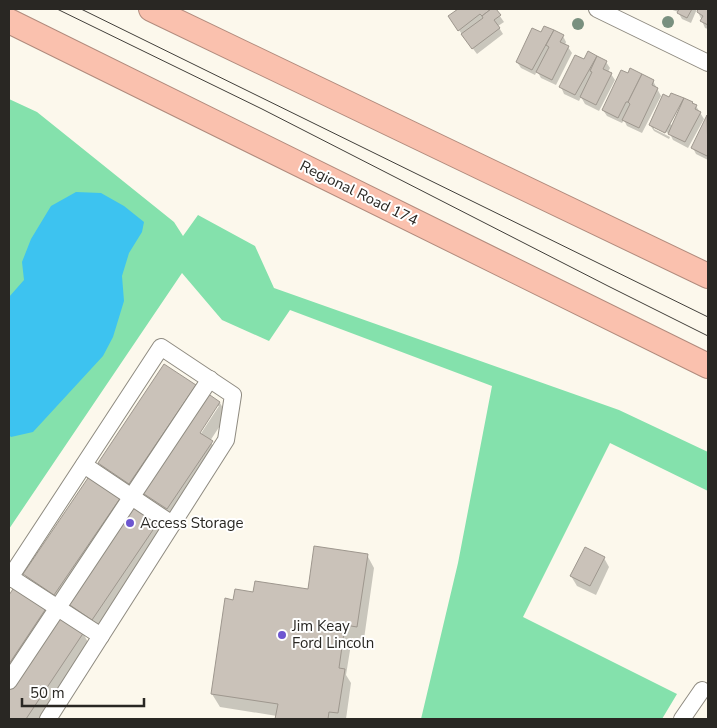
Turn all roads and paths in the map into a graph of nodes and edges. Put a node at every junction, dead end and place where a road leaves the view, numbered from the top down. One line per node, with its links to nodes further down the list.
1 (151, 9): 5 (highway)
2 (597, 9): 4 (street)
3 (9, 21): 8 (highway, Regional Road 174)
4 (708, 63)
5 (448, 151): 6 (highway); 7 (highway)
6 (708, 271)
7 (708, 276)
8 (618, 321): 9 (highway, Regional Road 174); 10 (highway)
9 (708, 366)
10 (708, 375)
11 (210, 380): 12 (street); 13 (street); 14 (street)
12 (84, 465): 13 (street); 15 (street)
13 (131, 497): 14 (street); 16 (street)
14 (172, 524): 17 (street)
15 (10, 578): 16 (street)
16 (58, 607): 17 (street); 18 (street)
17 (101, 636): 20 (street)
18 (9, 681)
19 (702, 690): 21 (street)
20 (48, 719)
21 (682, 719)

